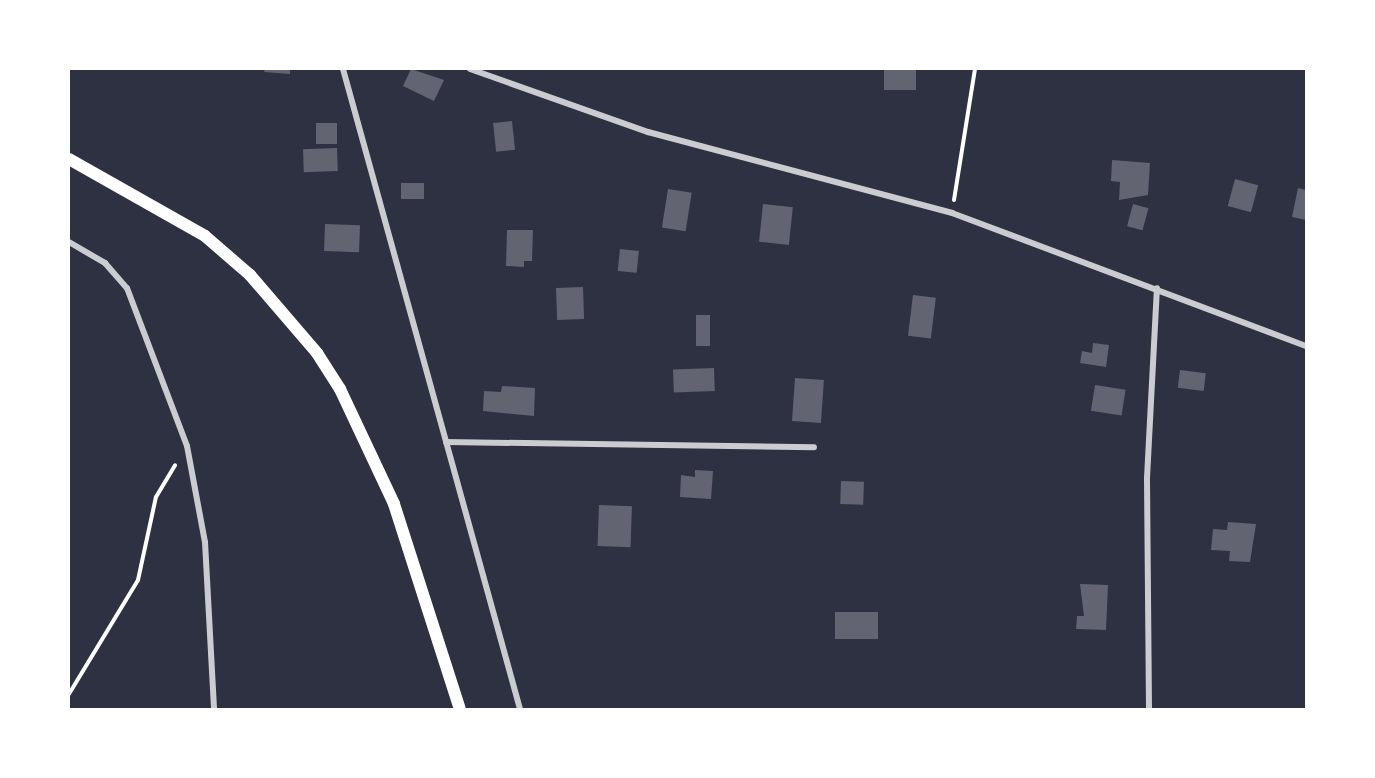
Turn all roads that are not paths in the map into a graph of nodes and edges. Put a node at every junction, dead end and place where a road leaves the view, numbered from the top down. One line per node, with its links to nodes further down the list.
1 (343, 69): 7 (street)
2 (470, 69): 5 (street)
3 (69, 159): 10 (main road)
4 (69, 242): 9 (street)
5 (1157, 288): 6 (street); 12 (street)
6 (1306, 346)
7 (446, 442): 8 (street); 11 (street)
8 (814, 447)
9 (214, 709)
10 (460, 709)
11 (520, 709)
12 (1149, 709)

